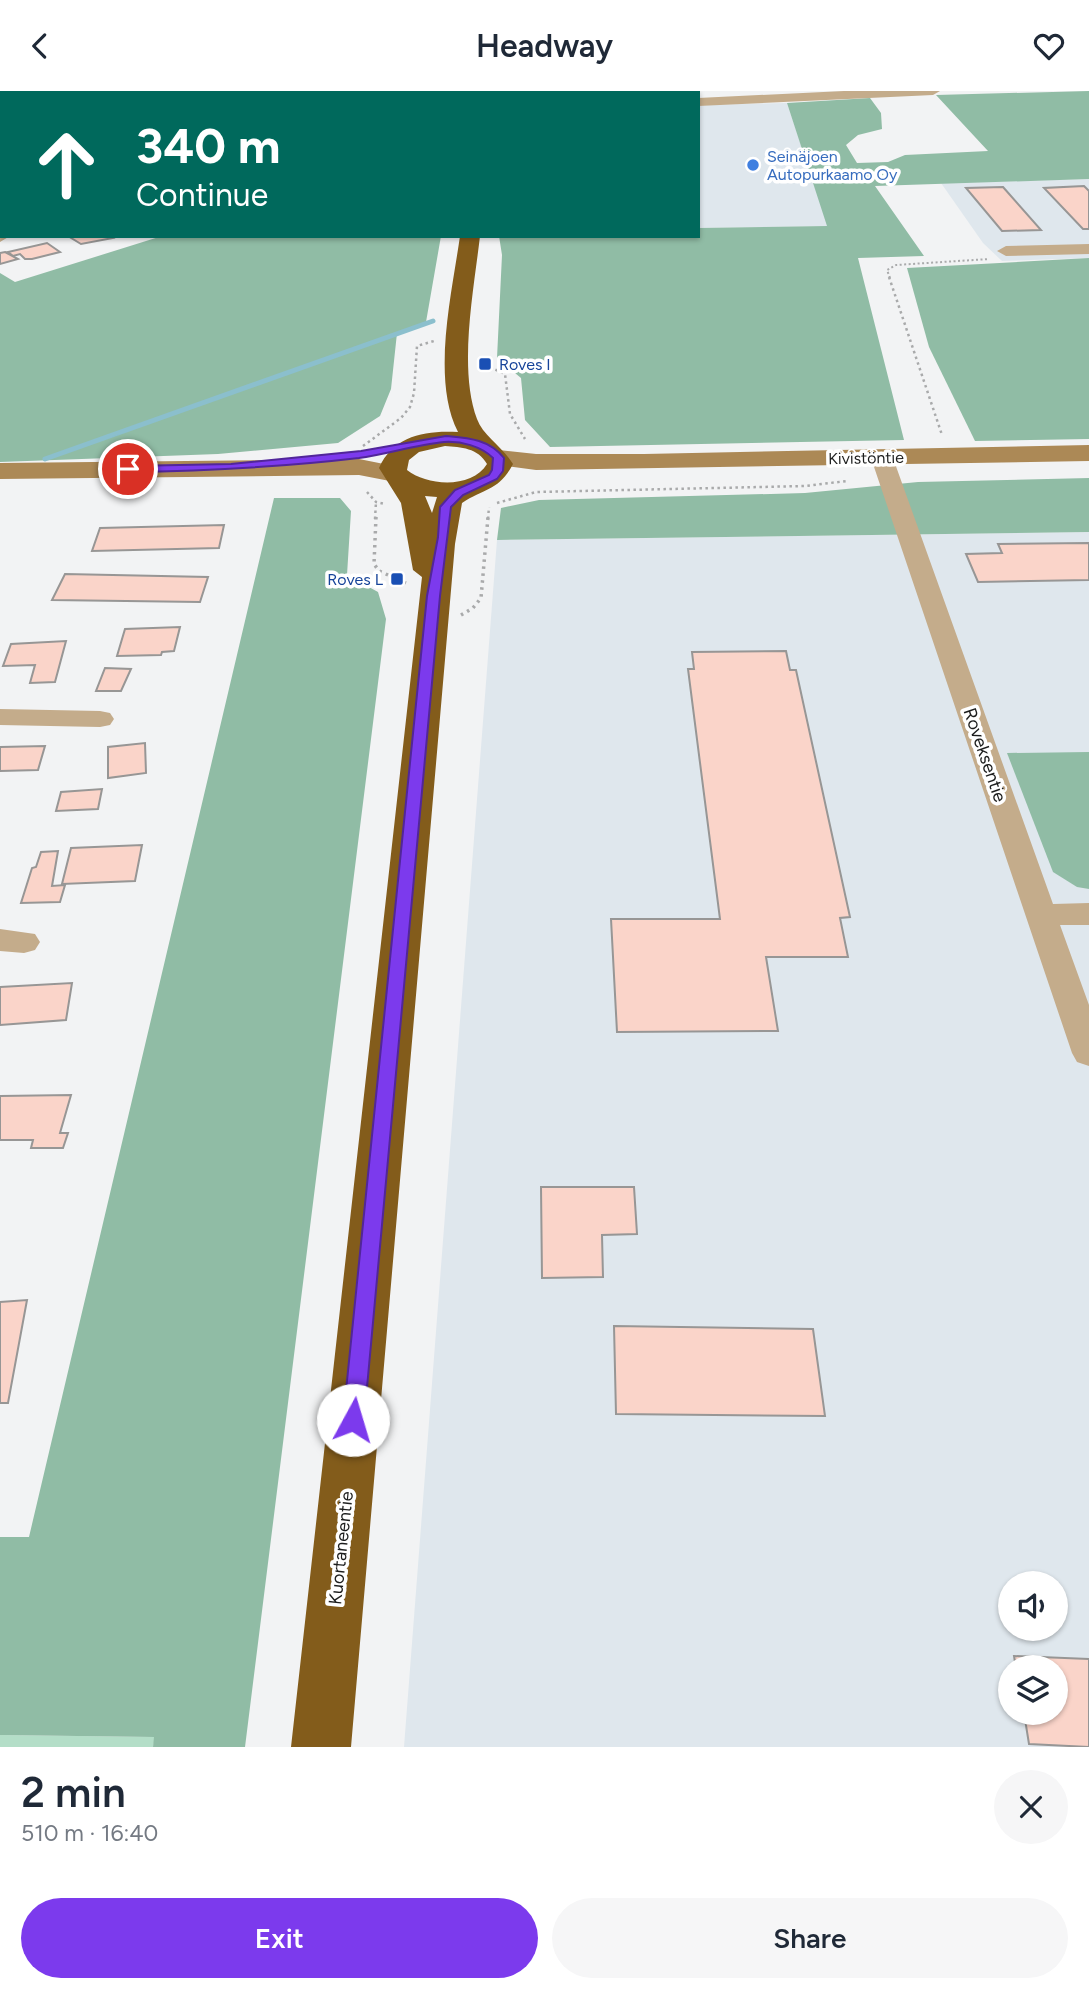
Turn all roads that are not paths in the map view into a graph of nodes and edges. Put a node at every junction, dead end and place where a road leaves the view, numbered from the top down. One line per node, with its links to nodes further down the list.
1 (733, 91): 3 (street)
2 (933, 91): 4 (street)
3 (700, 99)
4 (700, 100)
5 (470, 238): 8 (highway)
6 (1089, 249): 7 (street)
7 (1006, 251)
8 (458, 352): 9 (highway); 10 (highway)
9 (421, 443): 10 (highway); 12 (main road); 16 (highway)
10 (492, 452): 15 (main road, Kivistöntie); 17 (highway)
11 (1089, 453): 13 (main road, Kivistöntie)
12 (360, 461): 14 (main road); 16 (main road)
13 (885, 467): 15 (main road, Kivistöntie); 22 (street, Roveksentie)
14 (0, 471)
15 (536, 476): 17 (main road, Kivistöntie)
16 (398, 477): 17 (highway); 18 (highway, Kuortaneentie)
17 (481, 492): 18 (highway, Kuortaneentie)
18 (433, 613): 24 (highway, Kuortaneentie)
19 (0, 717): 20 (street)
20 (100, 719)
21 (1089, 914): 22 (street)
22 (1040, 915): 23 (street, Roveksentie)
23 (1089, 1053)
24 (321, 1747)

